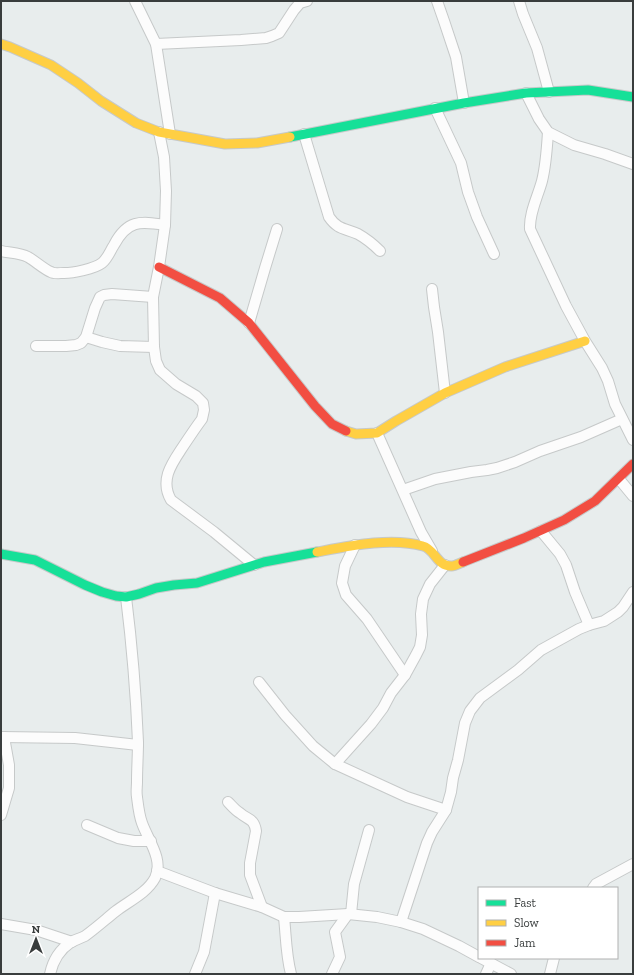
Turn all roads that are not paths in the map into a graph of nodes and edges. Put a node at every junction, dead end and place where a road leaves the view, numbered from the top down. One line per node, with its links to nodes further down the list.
1 (306, 1): 6 (street)
2 (437, 1): 10 (street)
3 (519, 1): 7 (street)
4 (138, 2): 6 (street)
5 (1, 44): 12 (street)
6 (156, 44): 14 (street)
7 (549, 92): 8 (street); 9 (street)
8 (526, 93): 10 (street); 13 (street)
9 (633, 96)
10 (464, 103): 11 (street)
11 (436, 108): 15 (street); 21 (street)
12 (159, 132): 14 (street); 17 (street)
13 (548, 132): 16 (street); 27 (street)
14 (170, 134): 15 (street)
15 (304, 134): 20 (street)
16 (633, 164)
17 (165, 225): 19 (street); 22 (street)
18 (277, 229): 25 (street)
19 (1, 251)
20 (380, 251)
21 (494, 254)
22 (159, 267): 24 (street); 25 (street)
23 (432, 289): 30 (street)
24 (153, 297): 26 (street); 29 (street)
25 (249, 323): 32 (street)
26 (86, 337): 28 (street); 29 (street)
27 (585, 341): 30 (street); 31 (street)
28 (36, 346)
29 (154, 346): 42 (street)
30 (445, 393): 32 (street)
31 (622, 419): 33 (street); 36 (street)
32 (378, 433): 36 (street)
33 (633, 440)
34 (633, 464): 35 (street)
35 (618, 479): 37 (street); 38 (street)
36 (403, 490): 40 (street)
37 (633, 496)
38 (541, 531): 43 (street); 46 (street)
39 (355, 545): 40 (street); 42 (street); 47 (street)
40 (432, 552): 43 (street)
41 (1, 554): 45 (street)
42 (254, 565): 45 (street)
43 (445, 565): 47 (street)
44 (633, 592): 46 (street)
45 (126, 597): 50 (street)
46 (589, 625): 53 (street)
47 (405, 675): 51 (street)
48 (259, 682): 51 (street)
49 (3, 737): 50 (street); 54 (street)
50 (138, 745): 57 (street)
51 (335, 764): 53 (street)
52 (228, 802): 62 (street)
53 (446, 810): 65 (street)
54 (1, 815)
55 (87, 825): 57 (street)
56 (369, 830): 63 (street)
57 (151, 841): 59 (street)
58 (633, 864): 60 (street)
59 (157, 871): 61 (street); 67 (street)
60 (593, 887)
61 (215, 893): 62 (street); 73 (street)
62 (262, 907): 64 (street)
63 (350, 914): 64 (street); 65 (street); 75 (street)
64 (284, 917): 74 (street)
65 (401, 922): 68 (street)
66 (1, 924): 67 (street)
67 (72, 942): 72 (street)
68 (478, 957)
69 (482, 959): 71 (street)
70 (554, 959): 78 (street)
71 (491, 964): 76 (street); 77 (street)
72 (50, 974)
73 (195, 974)
74 (291, 974)
75 (332, 974)
76 (486, 974)
77 (511, 974)
78 (550, 974)

